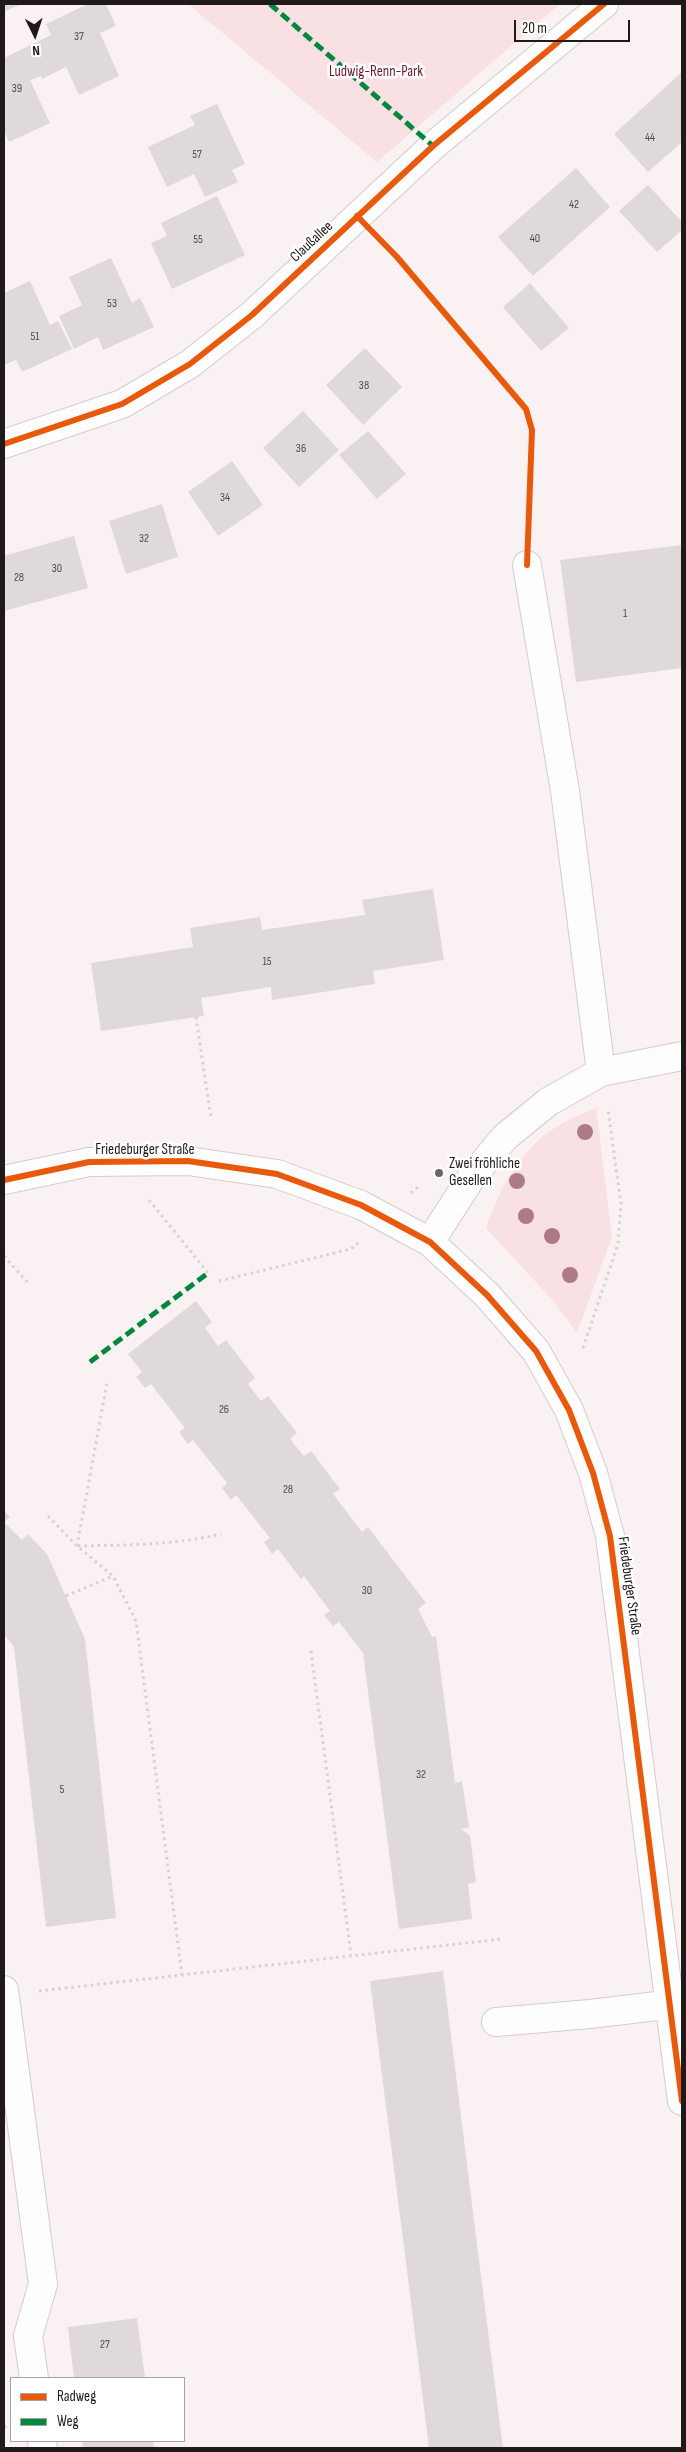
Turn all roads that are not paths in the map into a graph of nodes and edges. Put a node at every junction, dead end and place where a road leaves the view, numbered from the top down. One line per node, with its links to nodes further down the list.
1 (604, 4): 2 (street, Claußallee)
2 (4, 444)
3 (527, 565): 5 (street)
4 (682, 1056): 5 (street)
5 (601, 1072): 7 (street)
6 (4, 1180): 7 (street, Friedeburger Straße)
7 (430, 1242): 10 (street, Friedeburger Straße)
8 (4, 1990): 9 (street)
9 (4, 1995): 13 (street)
10 (676, 2004): 11 (street); 12 (street, Friedeburger Straße)
11 (496, 2022)
12 (682, 2101)
13 (34, 2377)

